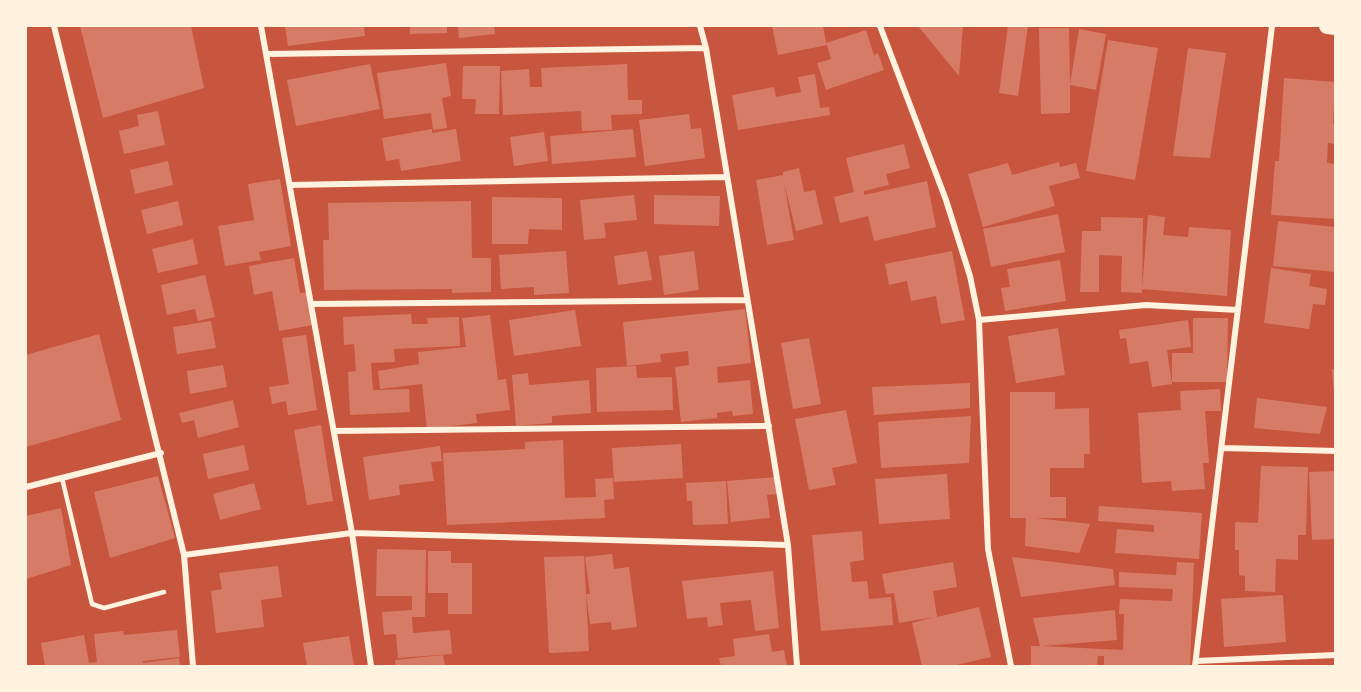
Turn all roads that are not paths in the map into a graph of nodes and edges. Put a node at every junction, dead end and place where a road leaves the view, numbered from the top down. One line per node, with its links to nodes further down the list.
1 (54, 26): 20 (street)
2 (261, 26): 9 (street)
3 (700, 26): 8 (street)
4 (880, 26): 15 (street)
5 (1272, 26): 14 (street)
6 (1327, 26): 7 (highway)
7 (1335, 27)
8 (706, 48): 9 (street); 10 (street)
9 (266, 54): 11 (street)
10 (727, 177): 11 (street); 12 (street)
11 (290, 185): 13 (street)
12 (747, 300): 13 (street); 16 (street)
13 (311, 304): 17 (street)
14 (1238, 310): 15 (street); 18 (street)
15 (979, 320): 33 (street)
16 (769, 426): 17 (street); 24 (street)
17 (334, 431): 23 (street)
18 (1222, 448): 19 (street); 29 (street)
19 (1335, 451)
20 (161, 453): 21 (street); 25 (street)
21 (62, 478): 22 (street); 26 (lane)
22 (26, 487)
23 (352, 533): 24 (street); 25 (street); 31 (street)
24 (788, 546): 32 (street)
25 (184, 555): 30 (street)
26 (164, 592)
27 (1291, 656): 28 (street); 29 (street); 34 (street)
28 (1335, 656)
29 (1196, 664)
30 (193, 666)
31 (371, 666)
32 (797, 666)
33 (1011, 666)
34 (1291, 666)

